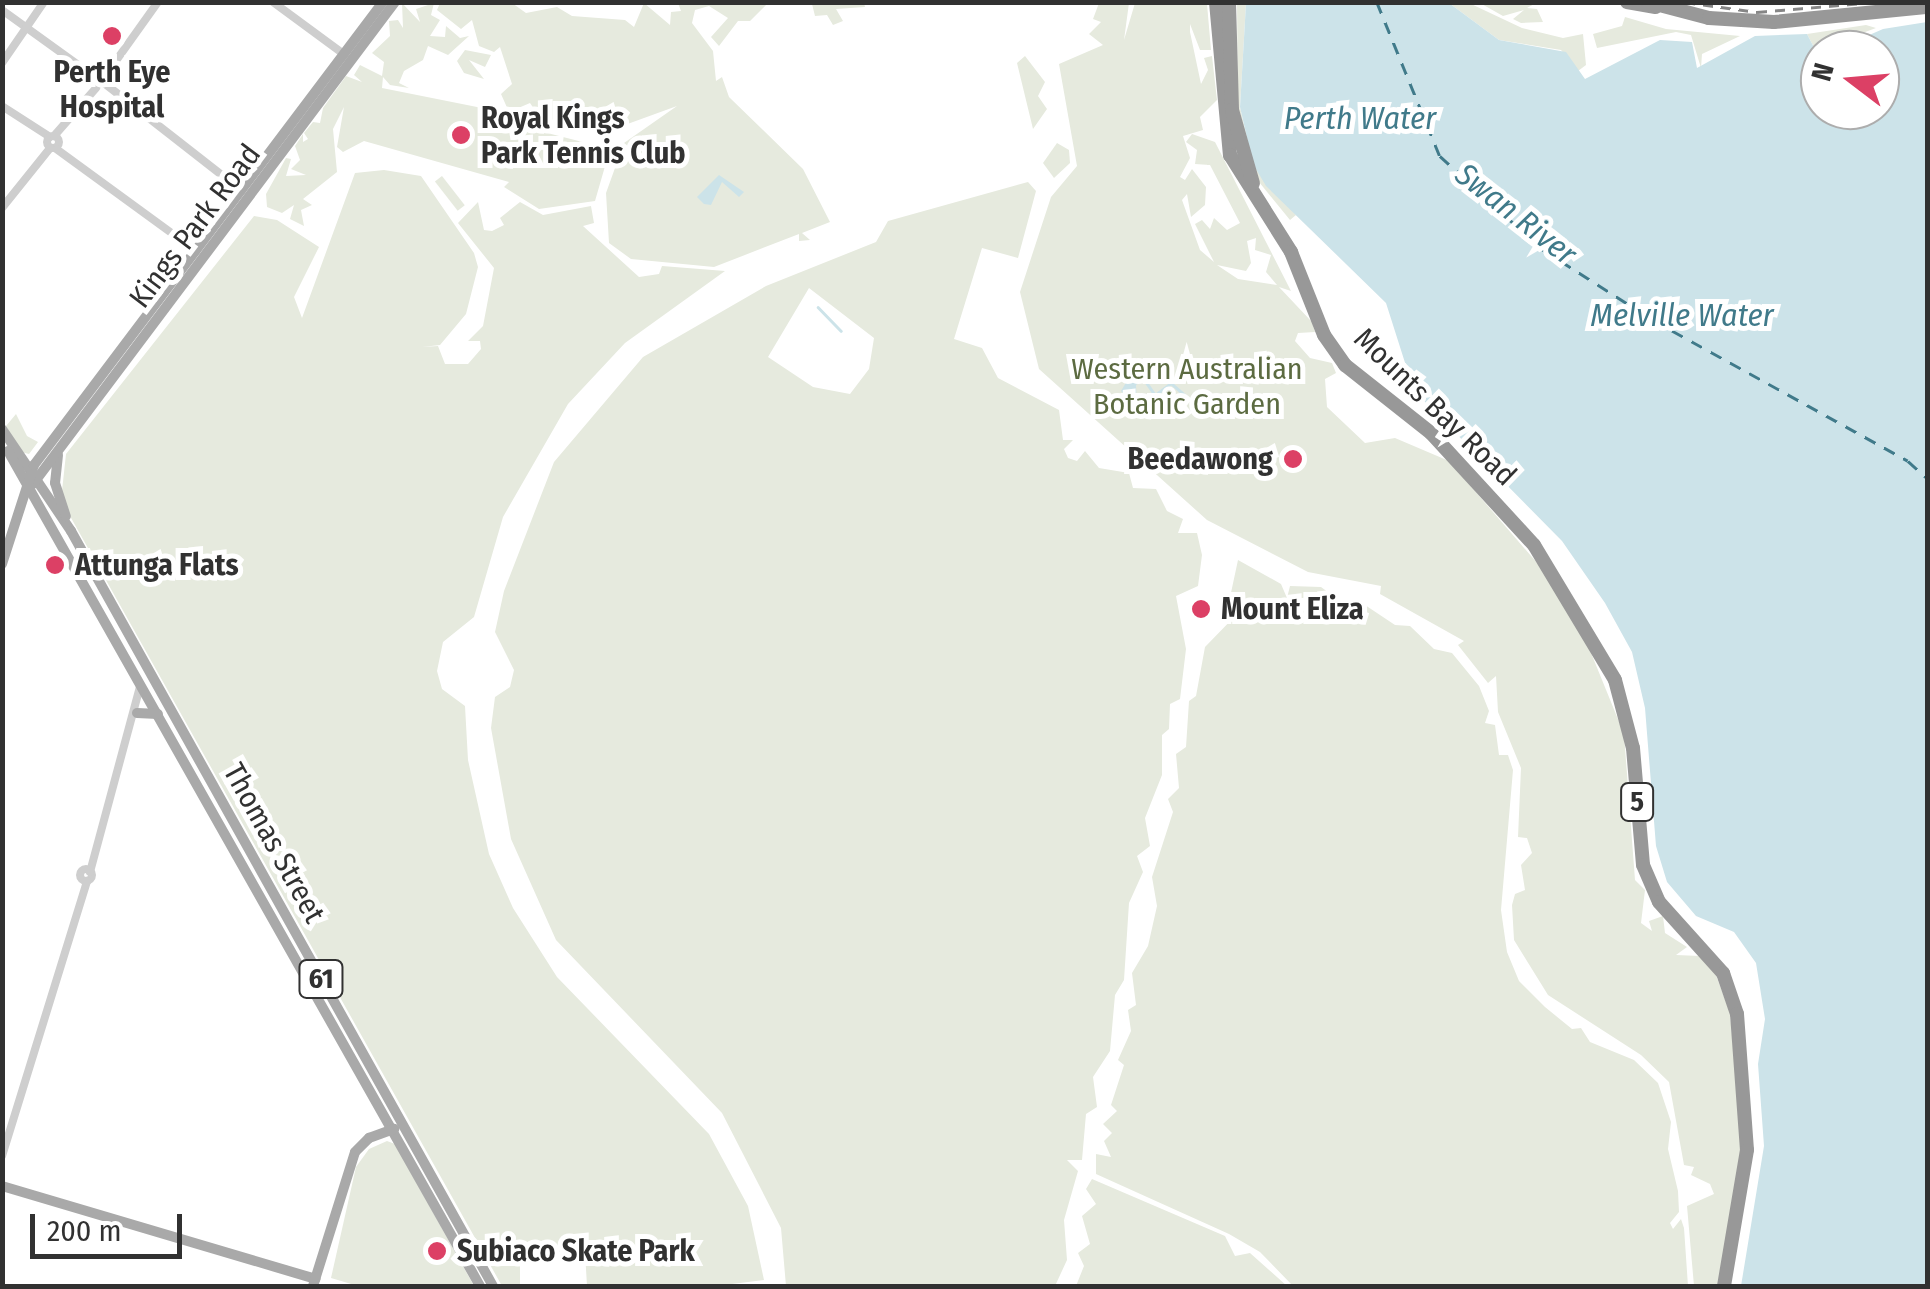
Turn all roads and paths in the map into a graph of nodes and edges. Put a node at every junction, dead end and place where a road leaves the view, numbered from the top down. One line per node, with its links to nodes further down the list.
1 (44, 2): 13 (street)
2 (158, 2): 18 (street)
3 (273, 2): 15 (street)
4 (383, 2): 15 (main road, Kings Park Road)
5 (395, 2): 14 (main road, Kings Park Road)
6 (1216, 2): 46 (highway, Mounts Bay Road / 5)
7 (1230, 2): 46 (highway, Mounts Bay Road / 5)
8 (1626, 2): 12 (highway)
9 (1648, 2): 12 (highway)
10 (1923, 8): 12 (highway)
11 (2, 10): 13 (street)
12 (1672, 10)
13 (26, 28): 16 (street); 18 (street)
14 (358, 52): 15 (street); 17 (main road, Kings Park Road)
15 (344, 55): 17 (street); 21 (main road, Kings Park Road)
16 (2, 64)
17 (344, 72): 21 (main road, Kings Park Road)
18 (98, 84): 20 (street); 21 (street)
19 (2, 106): 20 (street)
20 (51, 143): 22 (street); 23 (street)
21 (245, 193): 23 (main road, Kings Park Road)
22 (2, 208)
23 (200, 254): 24 (main road, Kings Park Road); 28 (main road, Kings Park Road)
24 (80, 421): 29 (main road, Kings Park Road); 32 (main road)
25 (2, 428): 27 (main road, Thomas Street / 61)
26 (2, 442): 29 (main road, Thomas Street / 61)
27 (17, 453): 28 (main road); 29 (main road, Thomas Street / 61)
28 (40, 456): 29 (main road, Kings Park Road)
29 (30, 480): 30 (main road, Thomas Street / 61); 31 (main road); 32 (main road, Thomas Street / 61)
30 (45, 512): 31 (main road); 35 (main road, Thomas Street / 61)
31 (12, 514): 33 (main road)
32 (71, 531): 34 (main road, Thomas Street / 61)
33 (2, 564)
34 (141, 656): 35 (street); 38 (main road, Thomas Street / 61)
35 (144, 686): 36 (main road, Thomas Street / 61); 37 (street)
36 (159, 714): 37 (main road); 39 (main road, Thomas Street / 61)
37 (135, 717): 41 (street)
38 (397, 1115): 39 (main road); 40 (main road, Thomas Street / 61)
39 (390, 1128): 40 (main road); 43 (main road); 44 (main road, Thomas Street / 61)
40 (405, 1129): 45 (main road, Thomas Street / 61)
41 (2, 1156)
42 (2, 1188): 43 (main road)
43 (317, 1284)
44 (480, 1286)
45 (493, 1286)
46 (1727, 1286)

